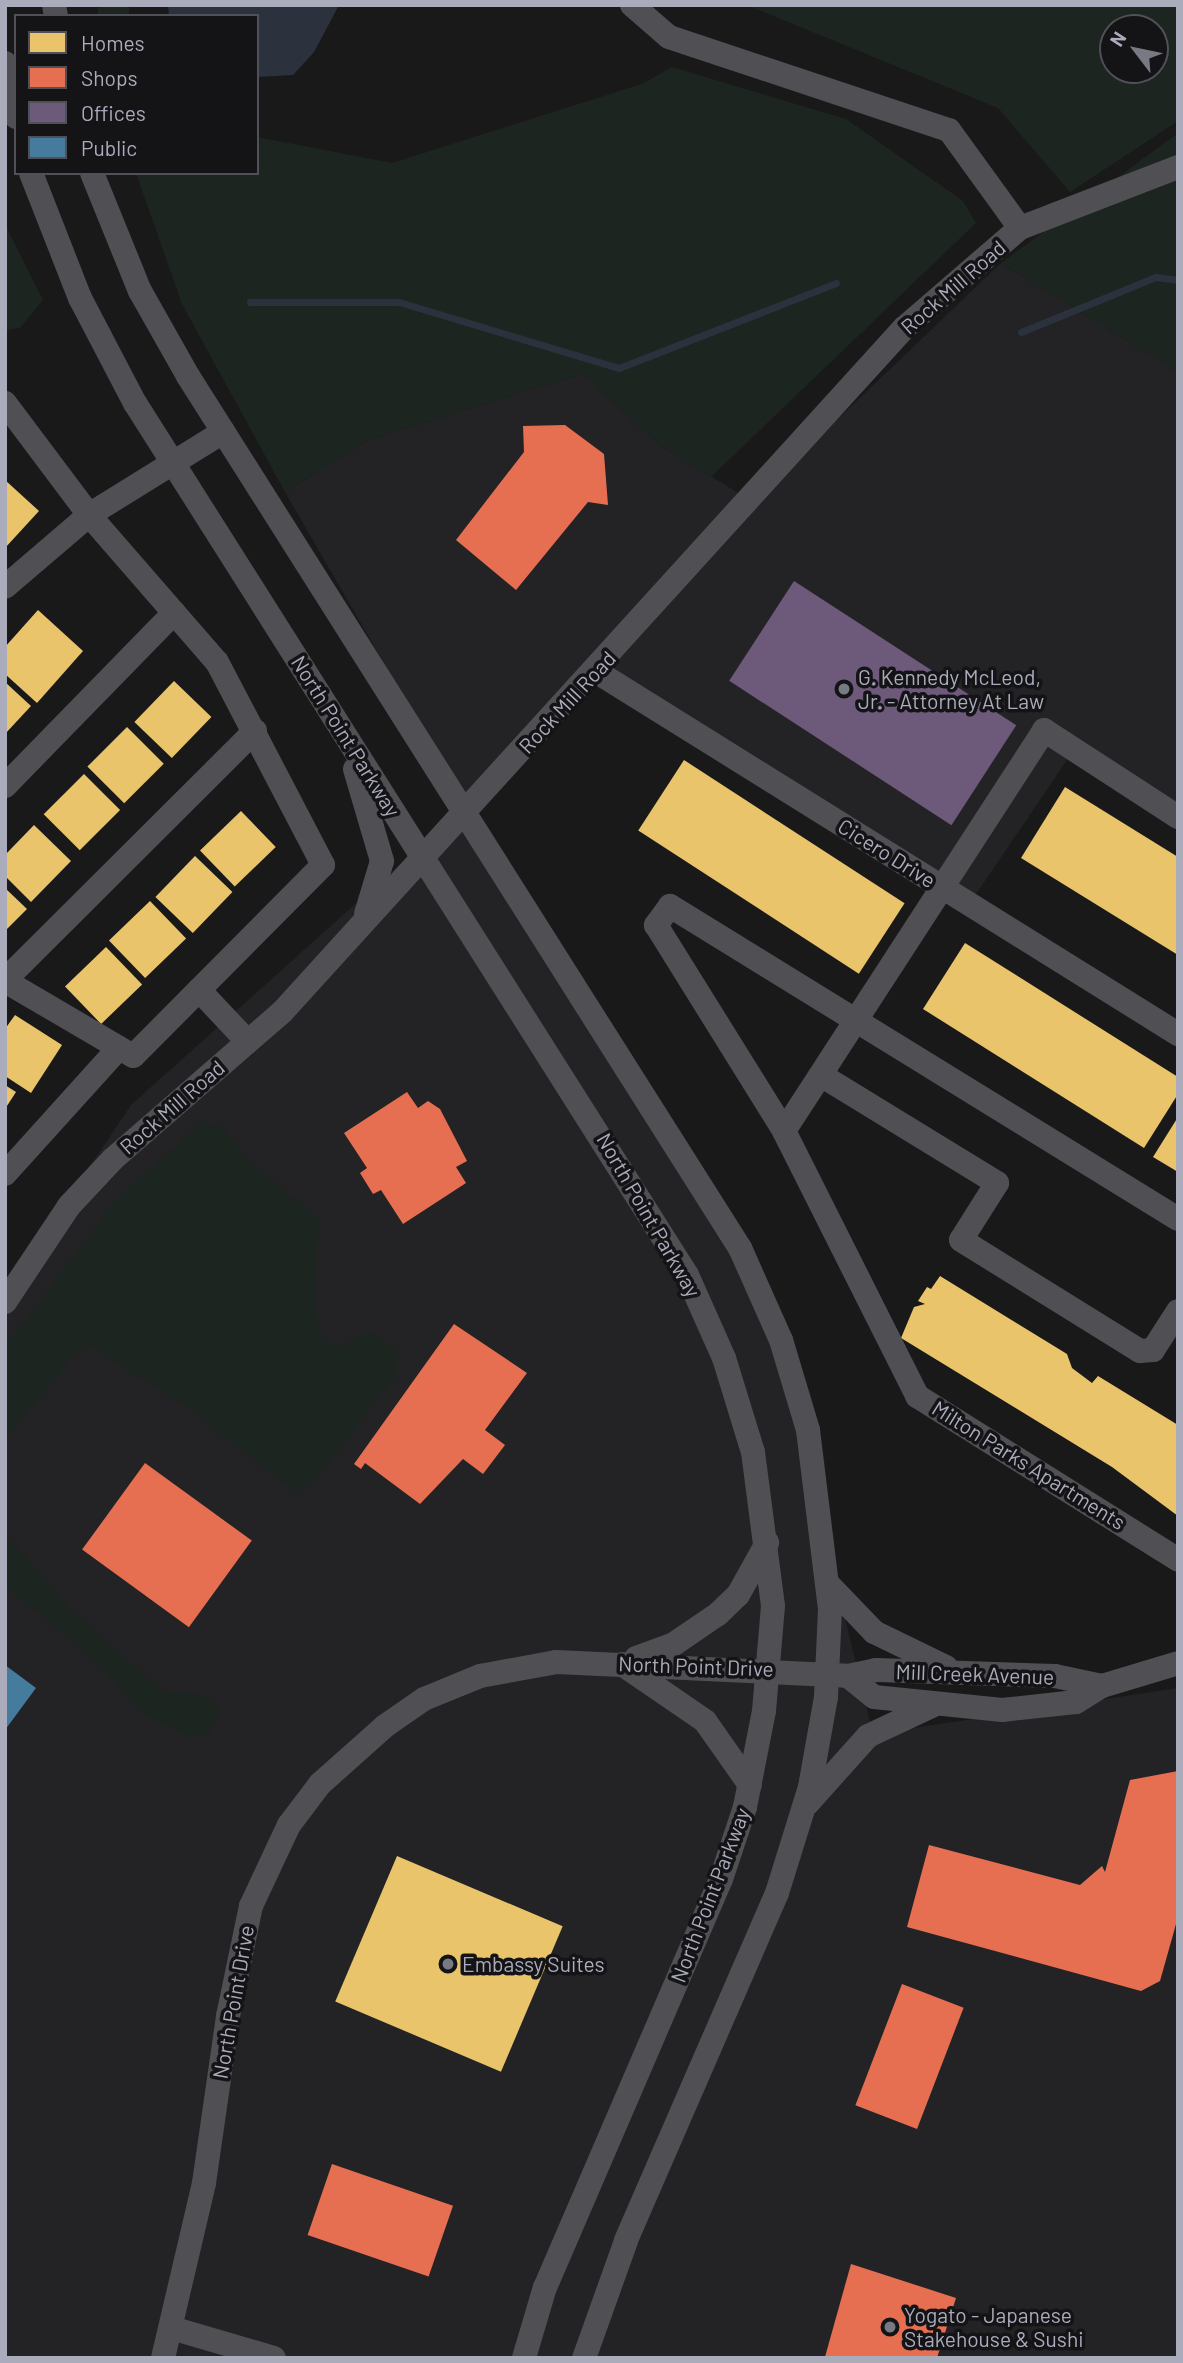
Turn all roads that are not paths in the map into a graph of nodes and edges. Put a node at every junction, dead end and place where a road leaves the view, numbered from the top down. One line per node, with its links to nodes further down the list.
1 (632, 5): 7 (street)
2 (5, 63): 3 (street)
3 (14, 107)
4 (1178, 167): 7 (street, Rock Mill Road)
5 (33, 175): 10 (street, North Point Parkway)
6 (93, 175): 9 (street)
7 (1020, 228): 14 (street, Rock Mill Road)
8 (5, 403): 11 (street)
9 (223, 432): 10 (street); 18 (street)
10 (174, 464): 11 (street); 16 (street, North Point Parkway)
11 (89, 516): 12 (street); 13 (street)
12 (5, 587)
13 (174, 613): 15 (street); 17 (street)
14 (597, 672): 18 (street, Rock Mill Road); 21 (street, Cicero Drive)
15 (255, 731): 23 (street); 24 (street)
16 (343, 731): 20 (street, North Point Parkway); 22 (street)
17 (5, 786)
18 (465, 811): 20 (street, Rock Mill Road); 37 (street)
19 (1178, 817): 21 (street)
20 (423, 859): 22 (street, Rock Mill Road); 35 (street, North Point Parkway)
21 (943, 888): 25 (street); 26 (street, Cicero Drive)
22 (361, 928): 27 (street, Rock Mill Road)
23 (5, 980): 28 (street)
24 (199, 990): 27 (street); 28 (street)
25 (858, 1022): 29 (street); 30 (street, Milton Parks Apartments); 32 (street, Milton Parks Apartments)
26 (1178, 1034)
27 (248, 1042): 33 (street, Rock Mill Road)
28 (119, 1048): 31 (street)
29 (824, 1077): 30 (street); 34 (street)
30 (784, 1131): 36 (street, Milton Parks Apartments)
31 (5, 1174)
32 (1178, 1219)
33 (5, 1302)
34 (1178, 1311)
35 (767, 1543): 39 (street); 40 (street, North Point Parkway)
36 (1178, 1560)
37 (829, 1585): 41 (street); 42 (street)
38 (1178, 1663): 43 (street, Mill Creek Avenue)
39 (622, 1664): 40 (street, North Point Drive); 45 (street); 47 (street, North Point Drive)
40 (769, 1668): 42 (street, North Point Drive); 45 (street, North Point Parkway)
41 (963, 1674): 42 (street, Mill Creek Avenue); 43 (street, Mill Creek Avenue)
42 (838, 1675): 44 (street, Mill Creek Avenue); 46 (street)
43 (1102, 1686): 44 (street, Mill Creek Avenue)
44 (935, 1705): 46 (street)
45 (750, 1785): 50 (street, North Point Parkway)
46 (805, 1806): 51 (street)
47 (175, 2329): 48 (street, North Point Drive); 49 (street)
48 (163, 2358)
49 (274, 2358)
50 (524, 2358)
51 (584, 2358)

